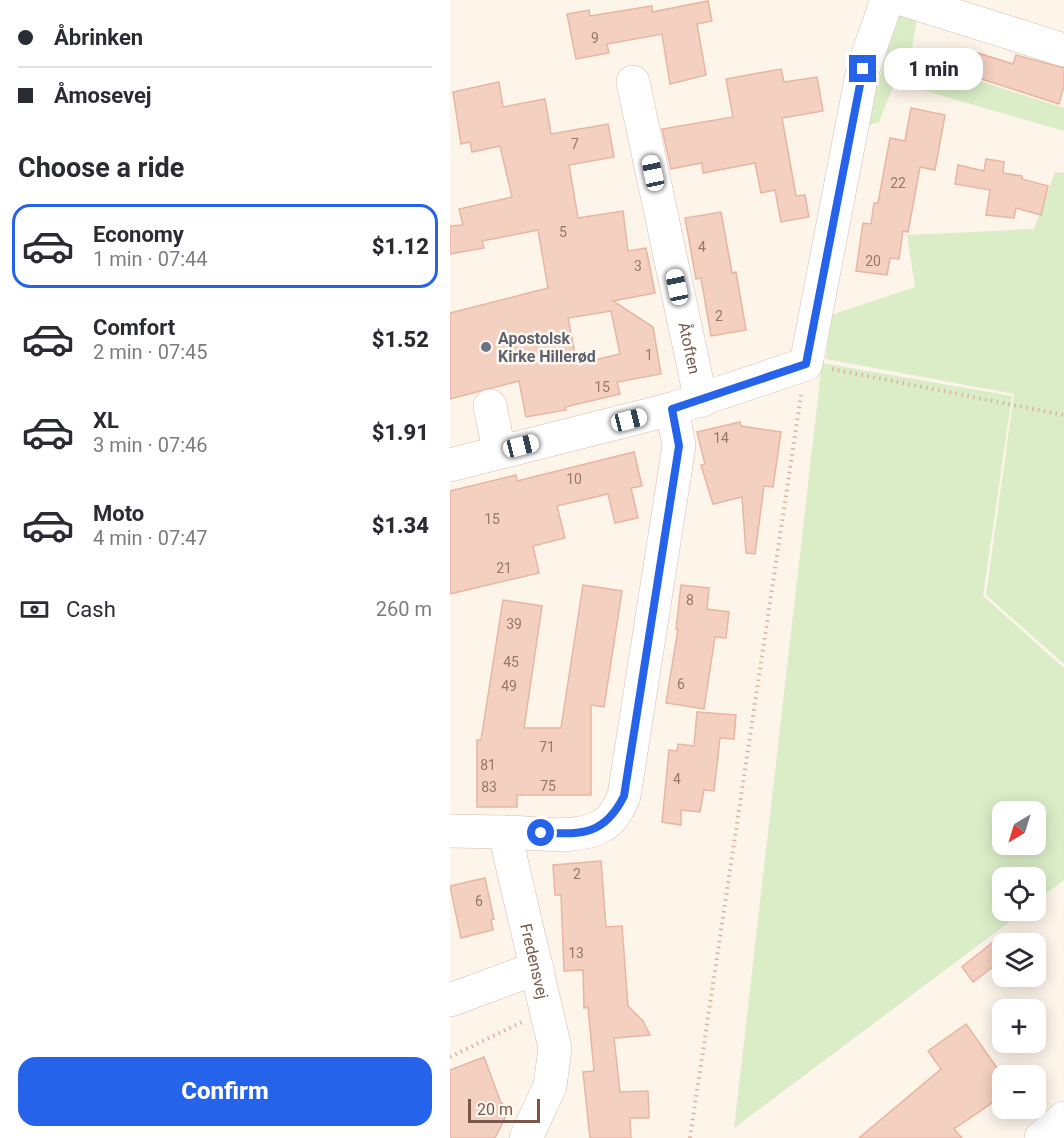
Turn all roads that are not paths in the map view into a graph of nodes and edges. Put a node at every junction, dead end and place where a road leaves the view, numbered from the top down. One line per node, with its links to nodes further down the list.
1 (888, 0): 5 (street)
2 (904, 0): 3 (street)
3 (1064, 50)
4 (633, 82): 5 (street, Åtoften)
5 (686, 405): 7 (street); 10 (street, Åtoften)
6 (490, 406): 7 (street)
7 (500, 451): 8 (street)
8 (450, 465)
9 (450, 831): 10 (street)
10 (504, 832): 11 (street, Fredensvej)
11 (537, 968): 12 (street); 14 (street, Fredensvej)
12 (450, 1000)
13 (1064, 1118): 15 (street)
14 (526, 1138)
15 (1041, 1138)

